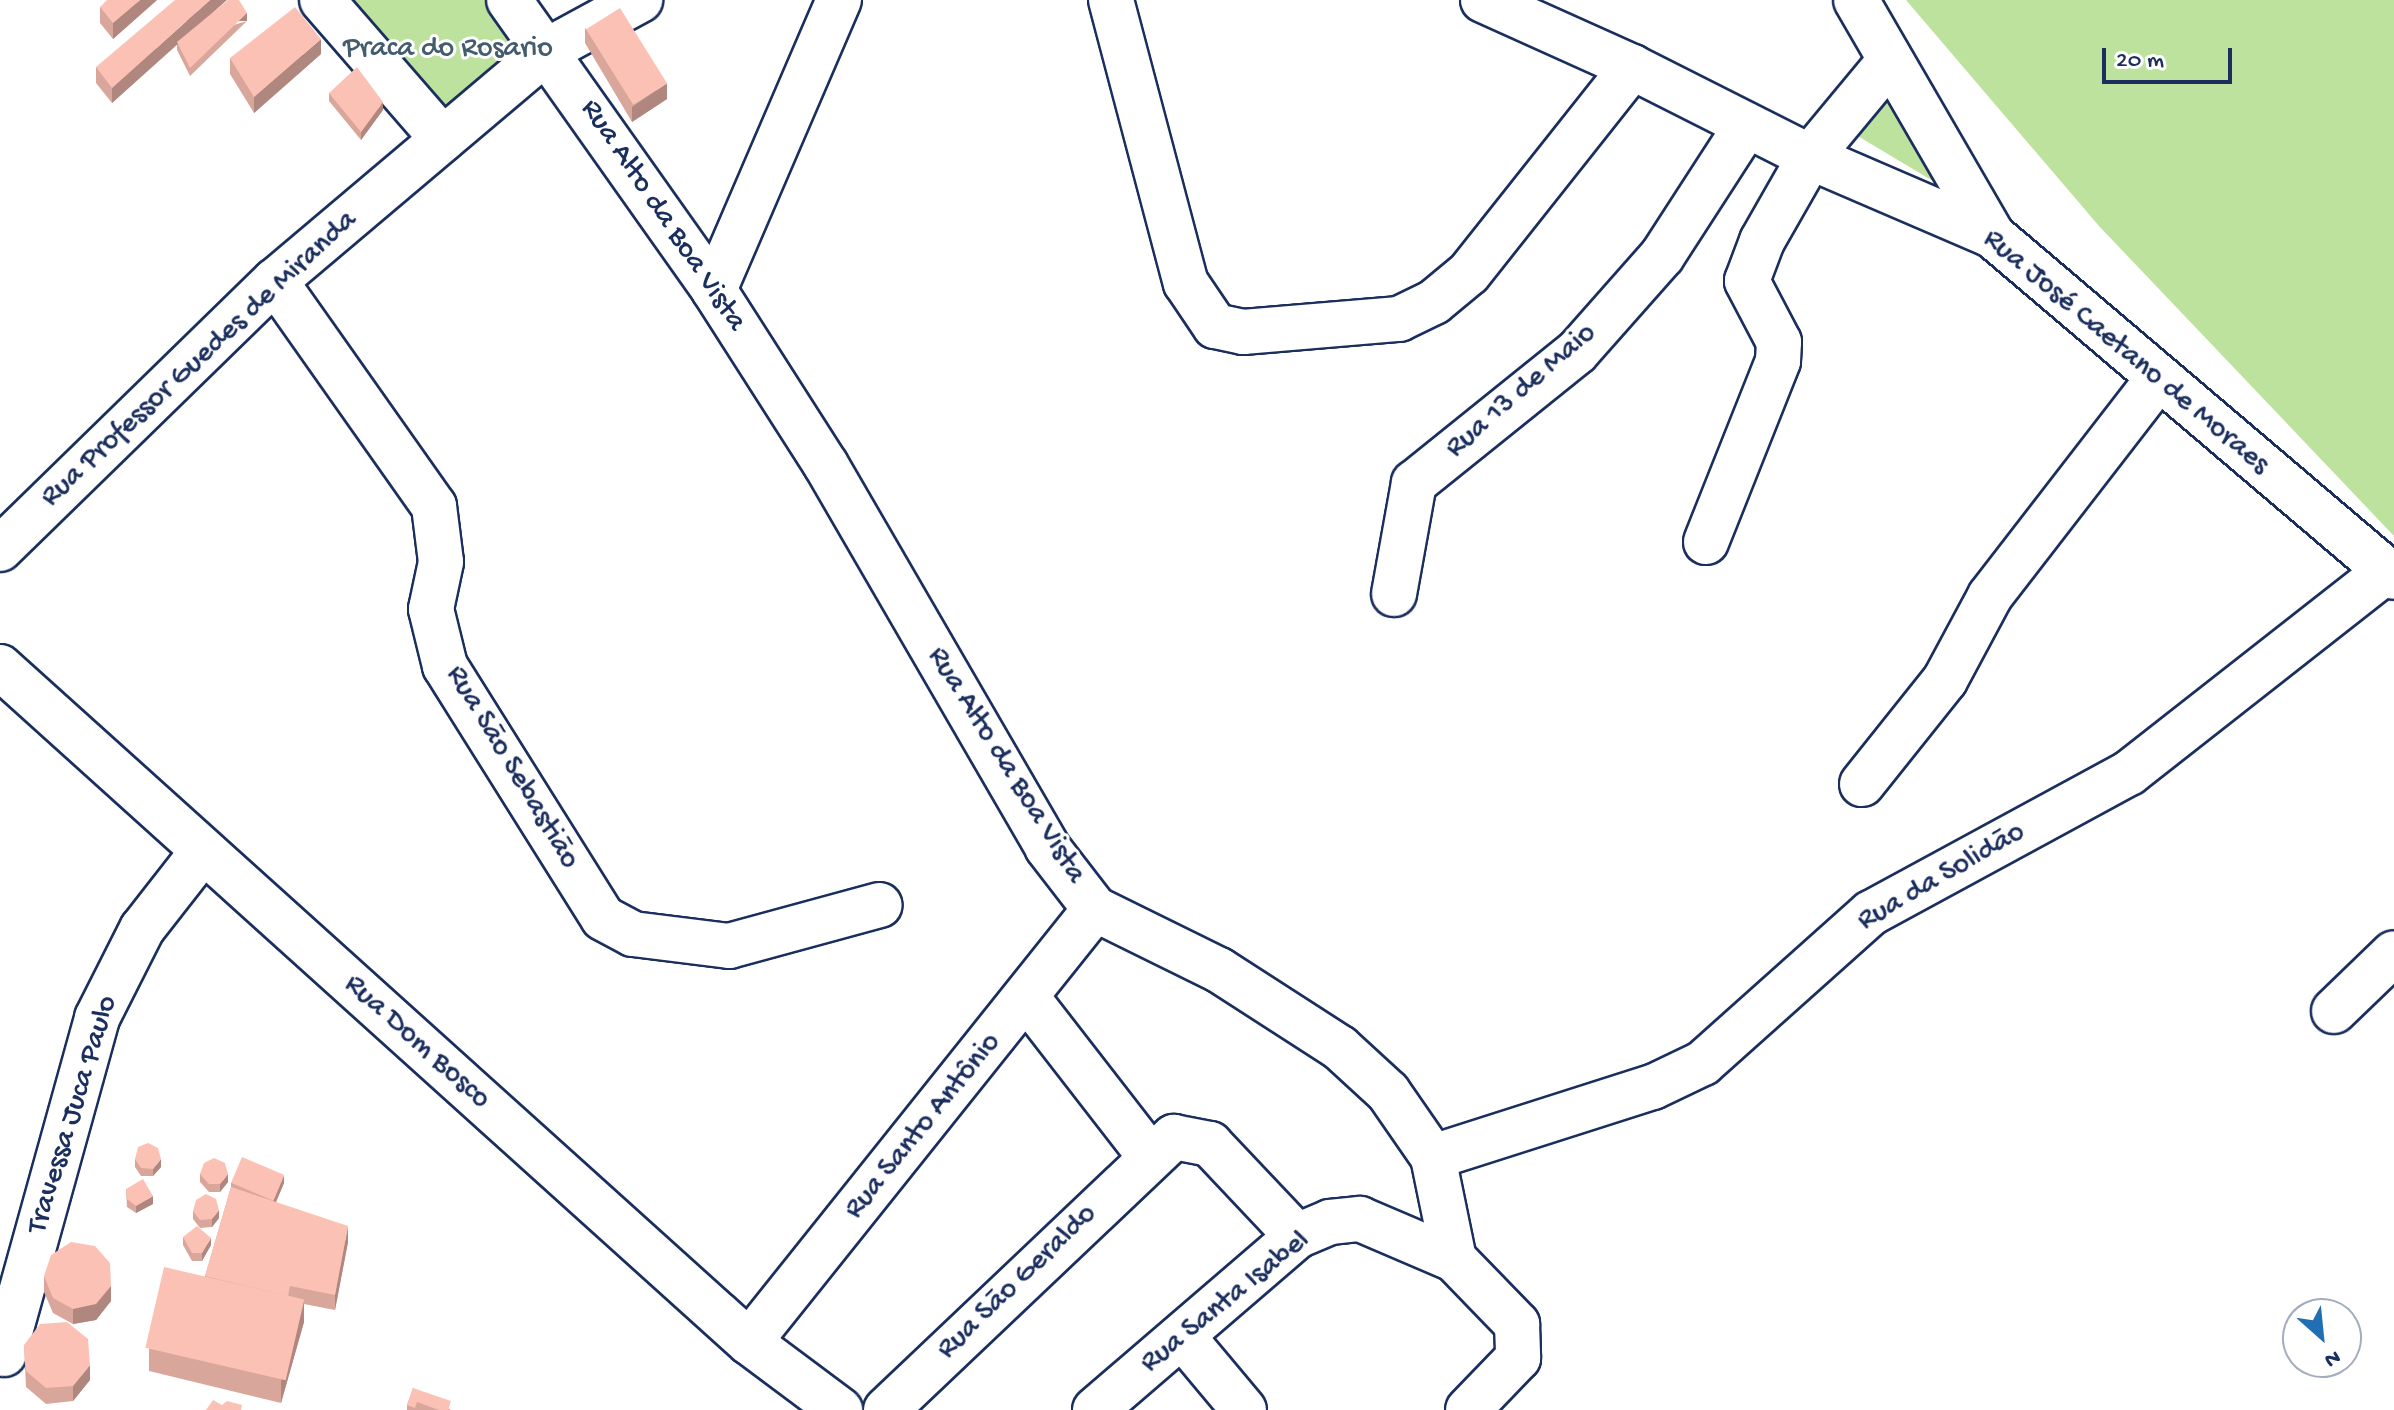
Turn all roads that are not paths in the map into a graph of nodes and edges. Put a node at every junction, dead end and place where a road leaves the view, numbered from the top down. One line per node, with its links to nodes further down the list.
1 (322, 0): 13 (street)
2 (509, 0): 9 (street, Rua Alto da Boa Vista)
3 (640, 0): 9 (street, Rua Professor Guedes de Miranda)
4 (839, 0): 17 (street)
5 (1111, 0): 11 (street)
6 (1483, 0): 8 (street, Rua José Caetano de Moraes)
7 (1856, 0): 10 (street)
8 (1525, 9): 11 (street, Rua José Caetano de Moraes)
9 (548, 50): 13 (street, Rua Professor Guedes de Miranda); 17 (street, Rua Alto da Boa Vista)
10 (1889, 62): 14 (street); 15 (street)
11 (1632, 67): 12 (street, Rua José Caetano de Moraes)
12 (1746, 126): 14 (street, Rua José Caetano de Moraes); 22 (street, Rua 13 de Maio)
13 (443, 139): 16 (street, Rua Professor Guedes de Miranda)
14 (1810, 157): 15 (street, Rua José Caetano de Moraes); 19 (street)
15 (1993, 236): 18 (street, Rua José Caetano de Moraes)
16 (275, 281): 20 (street, Rua Professor Guedes de Miranda); 26 (street, Rua São Sebastião)
17 (714, 290): 27 (street, Rua Alto da Boa Vista)
18 (2157, 380): 21 (street, Rua José Caetano de Moraes); 24 (street)
19 (1706, 542)
20 (0, 549)
21 (2391, 574): 32 (street, Rua da Solidão)
22 (1394, 594)
23 (0, 667): 25 (street, Rua Dom Bosco)
24 (1862, 784)
25 (203, 851): 36 (street, Rua Dom Bosco); 37 (street, Travessa Juca Paulo)
26 (880, 905)
27 (1095, 909): 29 (street, Rua Santo Antônio); 32 (street, Rua Alto da Boa Vista)
28 (2394, 953): 30 (street)
29 (1028, 999): 31 (street); 36 (street, Rua Santo Antônio)
30 (2334, 1011)
31 (1150, 1156): 33 (street, Rua São Geraldo); 39 (street, Rua São Geraldo)
32 (1433, 1157): 34 (street, Rua Alto da Boa Vista)
33 (1297, 1236): 34 (street, Rua Santa Isabel); 35 (street, Rua Santa Isabel)
34 (1454, 1259): 42 (street)
35 (1183, 1337): 40 (street, Rua Santa Isabel); 41 (street)
36 (749, 1342): 38 (street, Rua Dom Bosco)
37 (4, 1354)
38 (840, 1410)
39 (886, 1410)
40 (1095, 1410)
41 (1244, 1410)
42 (1468, 1410)

